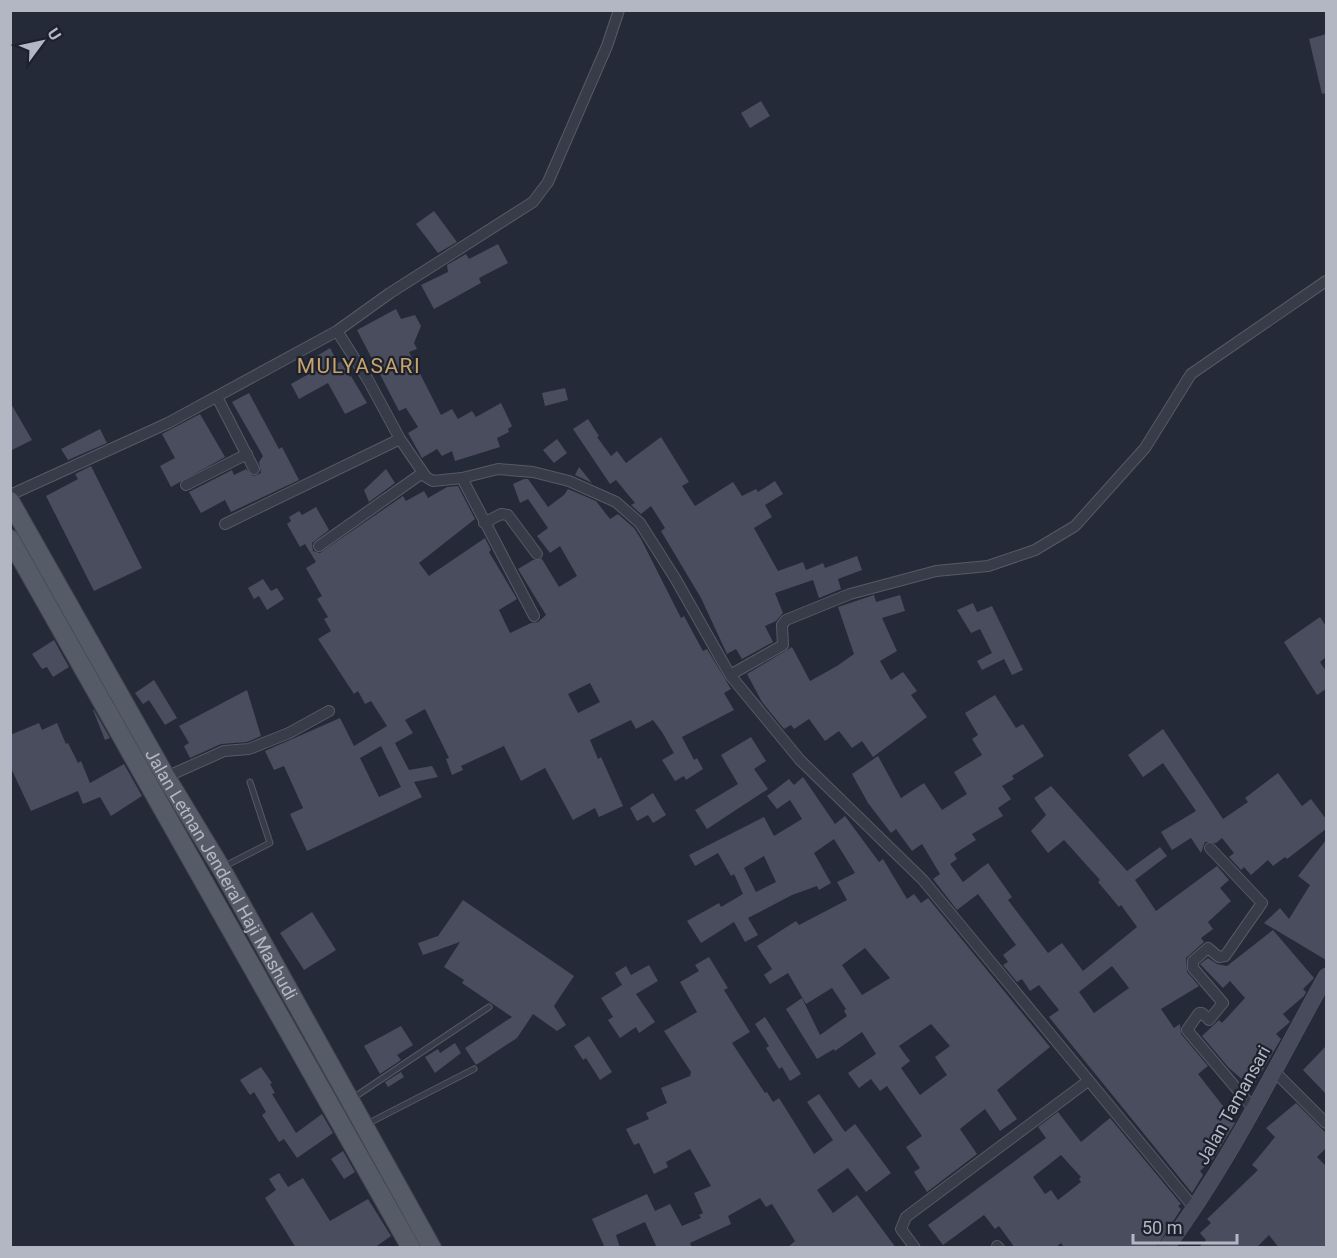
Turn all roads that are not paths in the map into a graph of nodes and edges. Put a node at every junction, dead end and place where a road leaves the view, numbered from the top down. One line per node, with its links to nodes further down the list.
1 (619, 10): 3 (street)
2 (1326, 281): 20 (street)
3 (337, 331): 4 (street); 5 (street)
4 (217, 397): 6 (street); 11 (street)
5 (400, 439): 8 (street); 14 (street)
6 (247, 454): 7 (street); 10 (street)
7 (254, 469)
8 (421, 474): 9 (street); 16 (street)
9 (462, 478): 13 (street); 20 (street)
10 (186, 485)
11 (10, 495)
12 (10, 501): 19 (main road, Jalan Letnan Jenderal Haji Mashudi)
13 (484, 523): 17 (street); 18 (street)
14 (225, 524)
15 (10, 539): 19 (main road, Jalan Letnan Jenderal Haji Mashudi)
16 (319, 546)
17 (537, 554)
18 (534, 616)
19 (77, 639): 22 (main road, Jalan Letnan Jenderal Haji Mashudi); 31 (main road, Jalan Letnan Jenderal Haji Mashudi)
20 (730, 675): 30 (street)
21 (329, 711): 22 (street)
22 (166, 777): 25 (main road, Jalan Letnan Jenderal Haji Mashudi)
23 (250, 782): 25 (lane)
24 (1210, 848): 33 (street)
25 (221, 868): 31 (main road, Jalan Letnan Jenderal Haji Mashudi)
26 (1326, 976): 29 (main road, Jalan Tamansari)
27 (489, 1007): 32 (lane)
28 (474, 1069): 35 (lane)
29 (1274, 1071): 33 (main road, Jalan Tamansari); 34 (street)
30 (1088, 1081): 36 (street); 39 (street)
31 (329, 1084): 32 (main road, Jalan Letnan Jenderal Haji Mashudi); 37 (main road, Jalan Letnan Jenderal Haji Mashudi)
32 (350, 1101): 35 (main road, Jalan Letnan Jenderal Haji Mashudi)
33 (1253, 1108): 36 (main road, Jalan Tamansari)
34 (1326, 1123)
35 (363, 1126): 38 (main road, Jalan Letnan Jenderal Haji Mashudi)
36 (1195, 1209): 40 (main road, Jalan Tamansari)
37 (411, 1248)
38 (432, 1248)
39 (915, 1248)
40 (1166, 1248)

